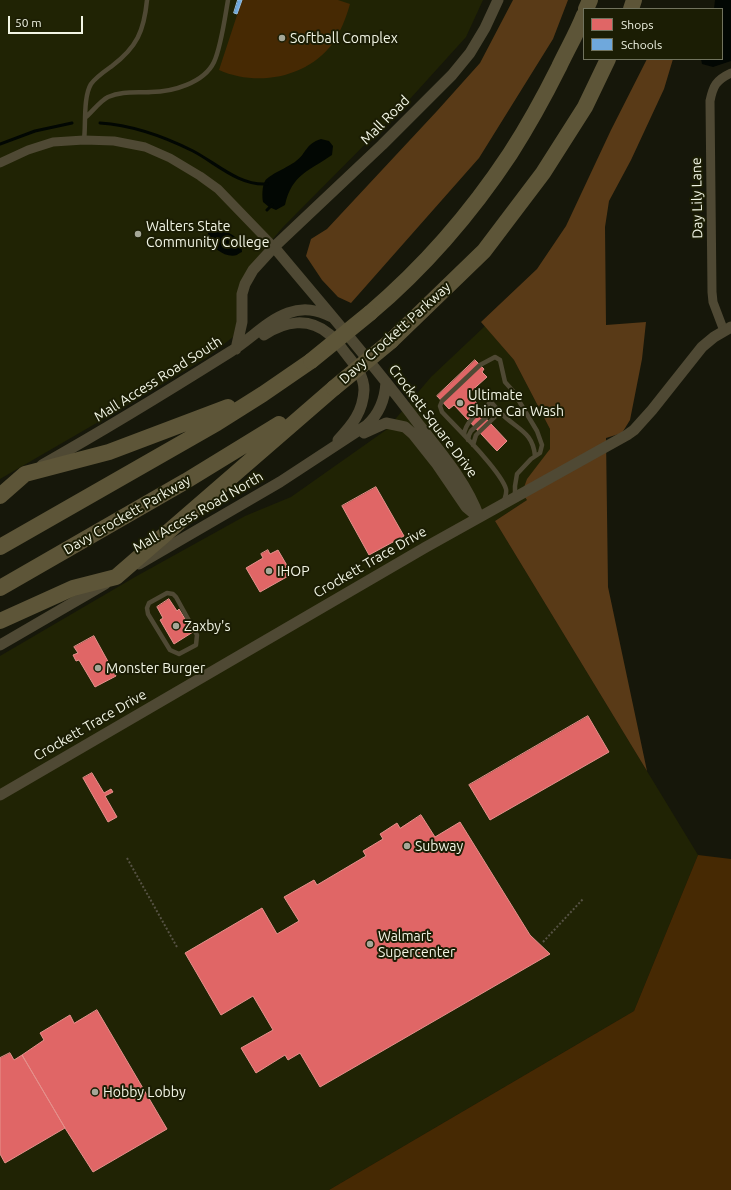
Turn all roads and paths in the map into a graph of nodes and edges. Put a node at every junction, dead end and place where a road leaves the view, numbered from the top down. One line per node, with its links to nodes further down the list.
1 (147, 0): 7 (lane)
2 (228, 0): 7 (lane)
3 (498, 0): 10 (street, Mall Road)
4 (583, 17): 16 (highway, bridge)
5 (608, 60): 15 (highway, Davy Crockett Parkway, bridge)
6 (731, 73): 12 (street, Day Lily Lane)
7 (86, 117): 8 (lane)
8 (84, 140): 9 (street, Crockett Square Drive); 10 (street, Crockett Square Drive)
9 (0, 163)
10 (274, 247): 11 (street, Crockett Square Drive); 13 (street, Mall Road)
11 (332, 317): 13 (street, Mall Access Road South); 14 (street, Crockett Square Drive)
12 (728, 329): 27 (street, Crockett Trace Drive)
13 (236, 349): 22 (street); 24 (street, Mall Access Road South)
14 (386, 382): 22 (street, Mall Access Road North); 29 (street, Crockett Square Drive)
15 (334, 388): 31 (highway); 32 (highway, Davy Crockett Parkway)
16 (263, 394): 24 (highway); 30 (highway)
17 (496, 408): 18 (lane); 19 (lane); 20 (lane)
18 (500, 412): 21 (lane); 23 (lane)
19 (464, 435): 20 (lane); 23 (lane)
20 (468, 440): 21 (lane)
21 (473, 445): 28 (lane)
22 (325, 454): 29 (street, Crockett Square Drive); 31 (street, Mall Access Road North)
23 (535, 456): 27 (lane)
24 (25, 474): 25 (street, Mall Access Road South); 26 (highway)
25 (0, 489)
26 (0, 496)
27 (515, 497): 28 (street, Crockett Trace Drive)
28 (504, 503): 29 (street, Crockett Trace Drive)
29 (479, 517): 37 (street, Crockett Trace Drive)
30 (0, 547)
31 (116, 577): 35 (highway); 36 (street, Mall Access Road North)
32 (0, 588)
33 (148, 601): 34 (lane)
34 (147, 608): 34 (lane)
35 (0, 621)
36 (0, 645)
37 (0, 795)
38 (127, 858): 41 (path)
39 (583, 898): 40 (path)
40 (543, 942)
41 (178, 947)

